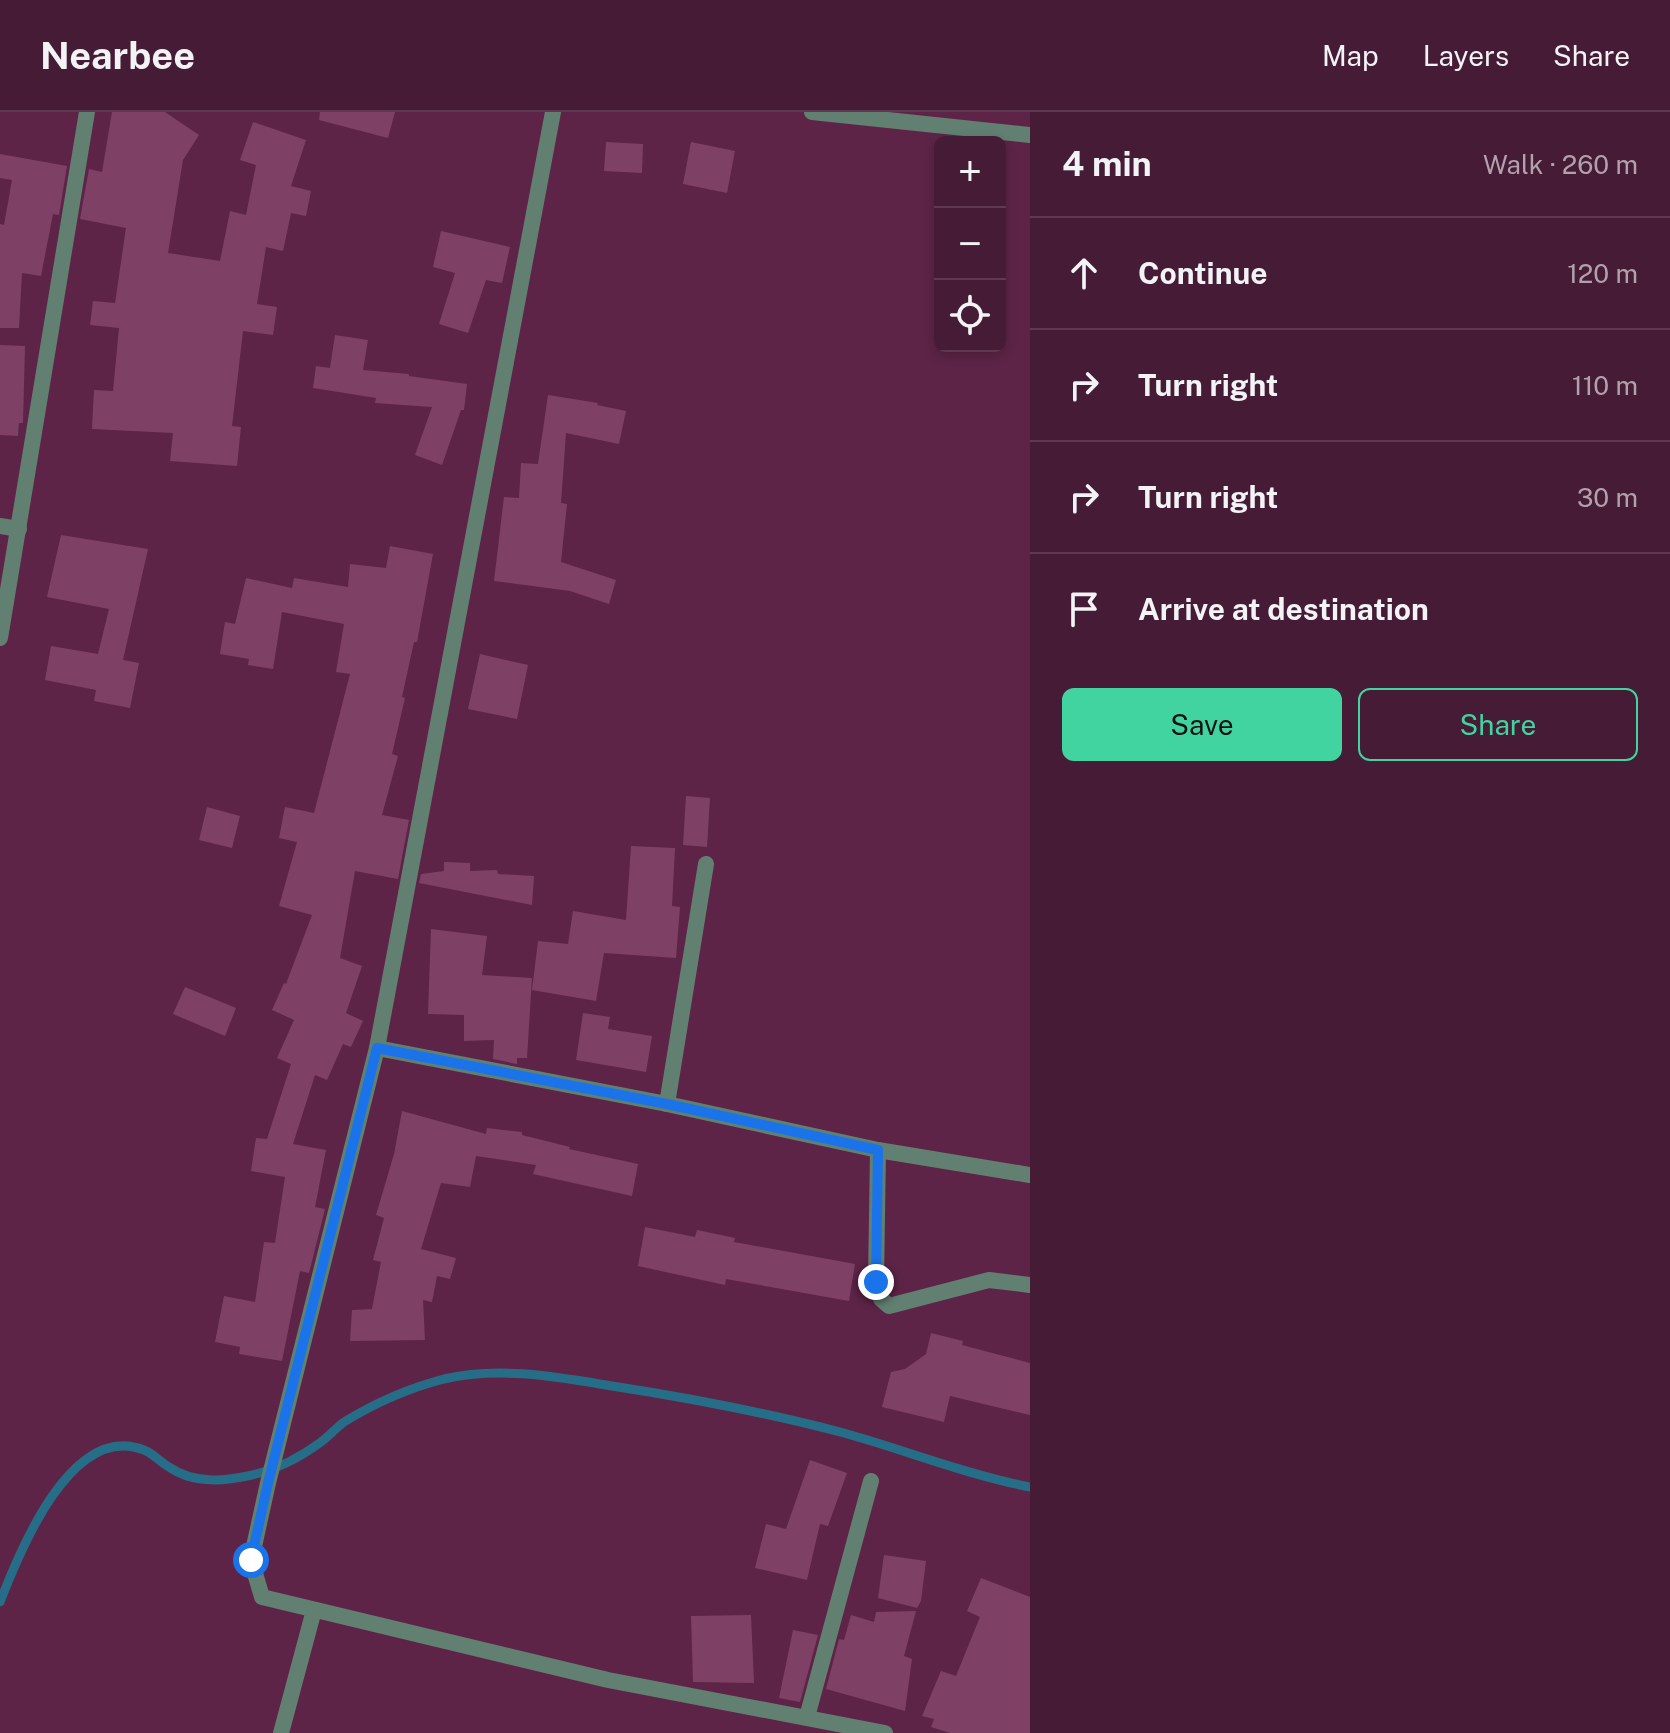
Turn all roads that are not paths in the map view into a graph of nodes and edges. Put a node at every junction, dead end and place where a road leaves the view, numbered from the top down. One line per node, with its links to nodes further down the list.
1 (87, 112): 6 (street)
2 (553, 112): 9 (street)
3 (812, 112): 4 (street)
4 (1030, 135)
5 (0, 526): 6 (street)
6 (19, 529): 7 (street)
7 (0, 638)
8 (706, 864): 10 (street)
9 (377, 1048): 10 (street); 15 (street)
10 (667, 1104): 11 (street)
11 (878, 1150): 12 (street); 13 (street)
12 (1030, 1175)
13 (1030, 1285)
14 (871, 1481): 16 (street)
15 (314, 1610): 16 (street); 17 (street)
16 (807, 1717): 18 (street)
17 (281, 1733)
18 (885, 1733)

